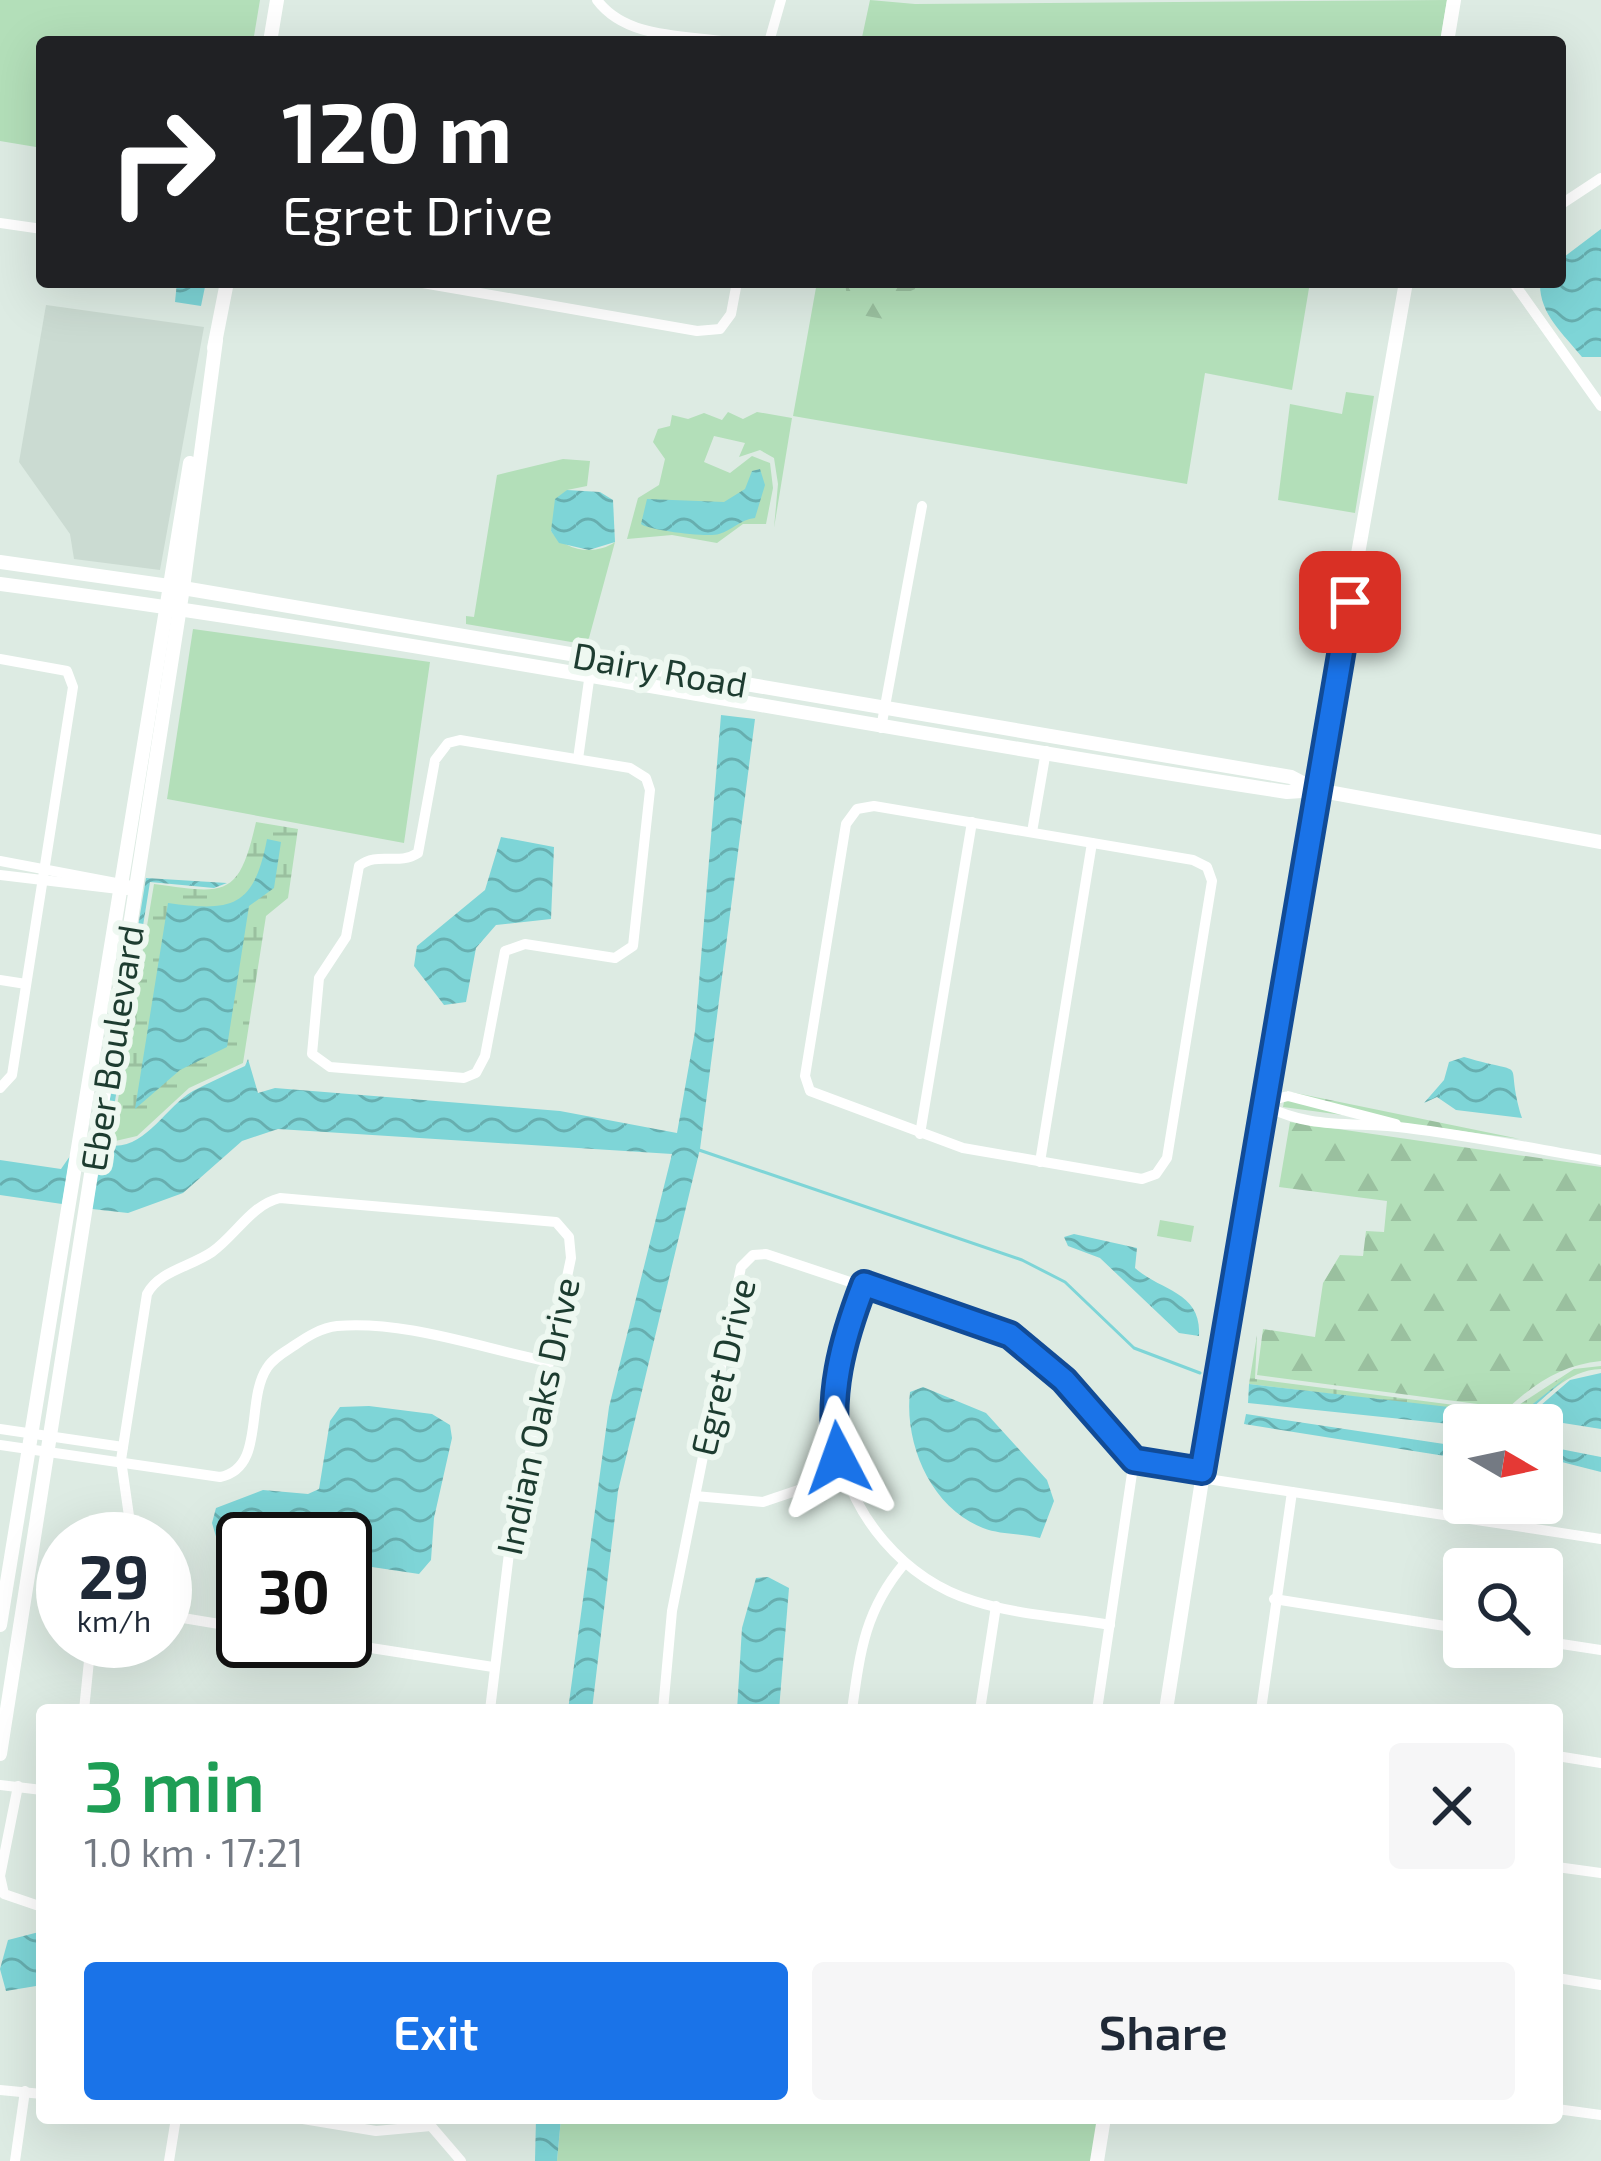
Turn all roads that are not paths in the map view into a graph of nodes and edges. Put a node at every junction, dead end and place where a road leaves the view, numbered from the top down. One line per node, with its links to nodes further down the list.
1 (277, 0): 5 (street)
2 (597, 0): 6 (street)
3 (781, 0): 7 (street)
4 (1454, 0): 8 (street)
5 (271, 36)
6 (688, 36)
7 (772, 36)
8 (1448, 36)
9 (1601, 178): 10 (street)
10 (1566, 201)
11 (0, 224): 12 (street)
12 (36, 229)
13 (226, 288): 22 (street, Eber Boulevard)
14 (451, 288): 15 (street)
15 (736, 288)
16 (1405, 288): 32 (street)
17 (1518, 288): 18 (street)
18 (1601, 406)
19 (922, 506): 27 (street)
20 (0, 562): 22 (street, Dairy Road)
21 (0, 584): 23 (street, Dairy Road)
22 (176, 587): 23 (street, Eber Boulevard); 24 (street, Dairy Road)
23 (172, 607): 26 (street, Dairy Road); 41 (street, Eber Boulevard); 42 (street, Eber Boulevard)
24 (593, 658): 26 (street); 27 (street, Dairy Road)
25 (0, 659): 38 (street)
26 (590, 677): 28 (street, Dairy Road); 31 (street)
27 (884, 708): 28 (street); 29 (street, Dairy Road)
28 (881, 728): 30 (street, Dairy Road)
29 (1049, 736): 30 (street); 32 (street, Dairy Road)
30 (1045, 755): 32 (street, Dairy Road); 34 (street)
31 (578, 759): 31 (street)
32 (1317, 790): 35 (street, Dairy Road); 46 (street)
33 (972, 822): 34 (street); 48 (street); 48 (street)
34 (1032, 832): 36 (street)
35 (1601, 842)
36 (1093, 843): 50 (street); 50 (street)
37 (0, 861): 38 (street)
38 (46, 868): 40 (street); 41 (street)
39 (0, 875): 40 (street)
40 (44, 882): 41 (street); 44 (street)
41 (118, 887): 42 (street); 54 (street, Eber Boulevard)
42 (137, 887): 56 (street, Eber Boulevard)
43 (0, 980): 44 (street)
44 (26, 984): 45 (street)
45 (0, 1088)
46 (1261, 1103): 47 (street); 47 (street); 62 (street)
47 (1402, 1127): 49 (street)
48 (920, 1134): 50 (street)
49 (1601, 1160)
50 (1040, 1162)
51 (864, 1284): 61 (street, Egret Drive); 63 (street); 65 (street, Egret Drive)
52 (546, 1361): 59 (street); 59 (street, Indian Oaks Drive); 77 (street, Indian Oaks Drive)
53 (0, 1429): 54 (street)
54 (31, 1432): 56 (street); 58 (street, Eber Boulevard)
55 (95, 1442): 56 (street); 59 (street); 60 (street)
56 (50, 1443): 58 (street); 60 (street); 79 (street, Eber Boulevard)
57 (0, 1445): 58 (street)
58 (28, 1450): 72 (street, Eber Boulevard)
59 (122, 1454): 60 (street); 66 (street, Indian Oaks Drive)
60 (93, 1457)
61 (1134, 1460): 62 (street); 71 (street)
62 (1202, 1474): 64 (street); 86 (street)
63 (843, 1475): 65 (street); 68 (street)
64 (1292, 1492): 67 (street); 69 (street)
65 (694, 1496): 82 (street, Egret Drive)
66 (129, 1512)
67 (1601, 1539)
68 (904, 1564): 70 (street); 83 (street)
69 (1274, 1600): 73 (street); 87 (street)
70 (996, 1606): 71 (street); 84 (street)
71 (1110, 1624): 85 (street)
72 (0, 1625)
73 (1443, 1626)
74 (1563, 1644): 76 (street)
75 (372, 1648): 77 (street)
76 (1601, 1650)
77 (493, 1667): 81 (street, Indian Oaks Drive)
78 (88, 1668): 80 (street)
79 (6, 1683): 88 (street, Eber Boulevard)
80 (85, 1704)
81 (490, 1704)
82 (663, 1704)
83 (853, 1704)
84 (981, 1704)
85 (1098, 1704)
86 (1167, 1704)
87 (1262, 1704)
88 (0, 1754)
89 (1563, 1757): 90 (street)
90 (1601, 1763)
91 (0, 1784): 92 (street)
92 (18, 1786): 93 (street); 96 (street)
93 (36, 1789)
94 (1563, 1868): 95 (street)
95 (1601, 1873)
96 (36, 1904)
97 (1563, 1979): 98 (street)
98 (1601, 1985)
99 (0, 2090): 100 (street)
100 (26, 2091): 101 (street); 107 (street)
101 (36, 2093)
102 (1563, 2109): 103 (street)
103 (1601, 2115)
104 (175, 2124): 108 (street)
105 (333, 2124): 109 (street)
106 (1103, 2124): 110 (street)
107 (15, 2161)
108 (169, 2161)
109 (461, 2161)
110 (1097, 2161)

